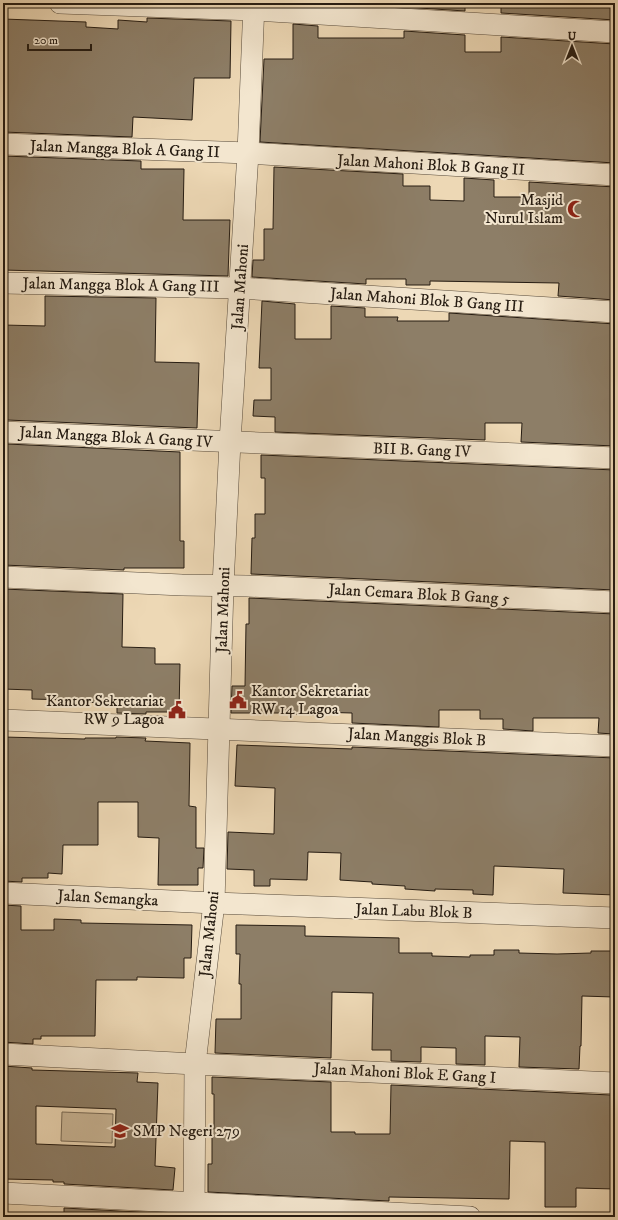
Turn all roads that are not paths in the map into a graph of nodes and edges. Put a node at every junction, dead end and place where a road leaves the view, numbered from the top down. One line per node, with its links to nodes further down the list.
1 (60, 3): 2 (street)
2 (254, 6): 3 (street); 5 (street, Jalan Mahoni)
3 (615, 32)
4 (3, 144): 5 (street, Jalan Mangga Blok A Gang II)
5 (248, 153): 6 (street, Jalan Mahoni Blok B Gang II); 8 (street, Jalan Mahoni)
6 (615, 175)
7 (3, 282): 8 (street, Jalan Mangga Blok A Gang III)
8 (240, 288): 9 (street, Jalan Mahoni Blok B Gang III); 11 (street, Jalan Mahoni)
9 (615, 312)
10 (3, 432): 11 (street, Jalan Mangga Blok A Gang IV)
11 (230, 442): 12 (street, BII B. Gang IV); 14 (street, Jalan Mahoni)
12 (615, 458)
13 (3, 577): 14 (street, Jalan Cemara Blok B Gang 5)
14 (223, 586): 15 (street, Jalan Cemara Blok B Gang 5); 17 (street, Jalan Mahoni)
15 (615, 602)
16 (3, 720): 17 (street, Jalan Manggis Blok B)
17 (219, 728): 18 (street, Jalan Manggis Blok B); 20 (street, Jalan Mahoni)
18 (615, 746)
19 (3, 893): 20 (street, Jalan Semangka)
20 (214, 903): 21 (street, Jalan Labu Blok B); 23 (street, Jalan Mahoni)
21 (615, 918)
22 (3, 1054): 23 (street, Jalan Mahoni Blok E Gang I)
23 (195, 1064): 24 (street, Jalan Mahoni Blok E Gang I); 26 (street, Jalan Mahoni)
24 (615, 1083)
25 (3, 1193): 26 (street)
26 (194, 1210): 27 (street)
27 (470, 1217)

